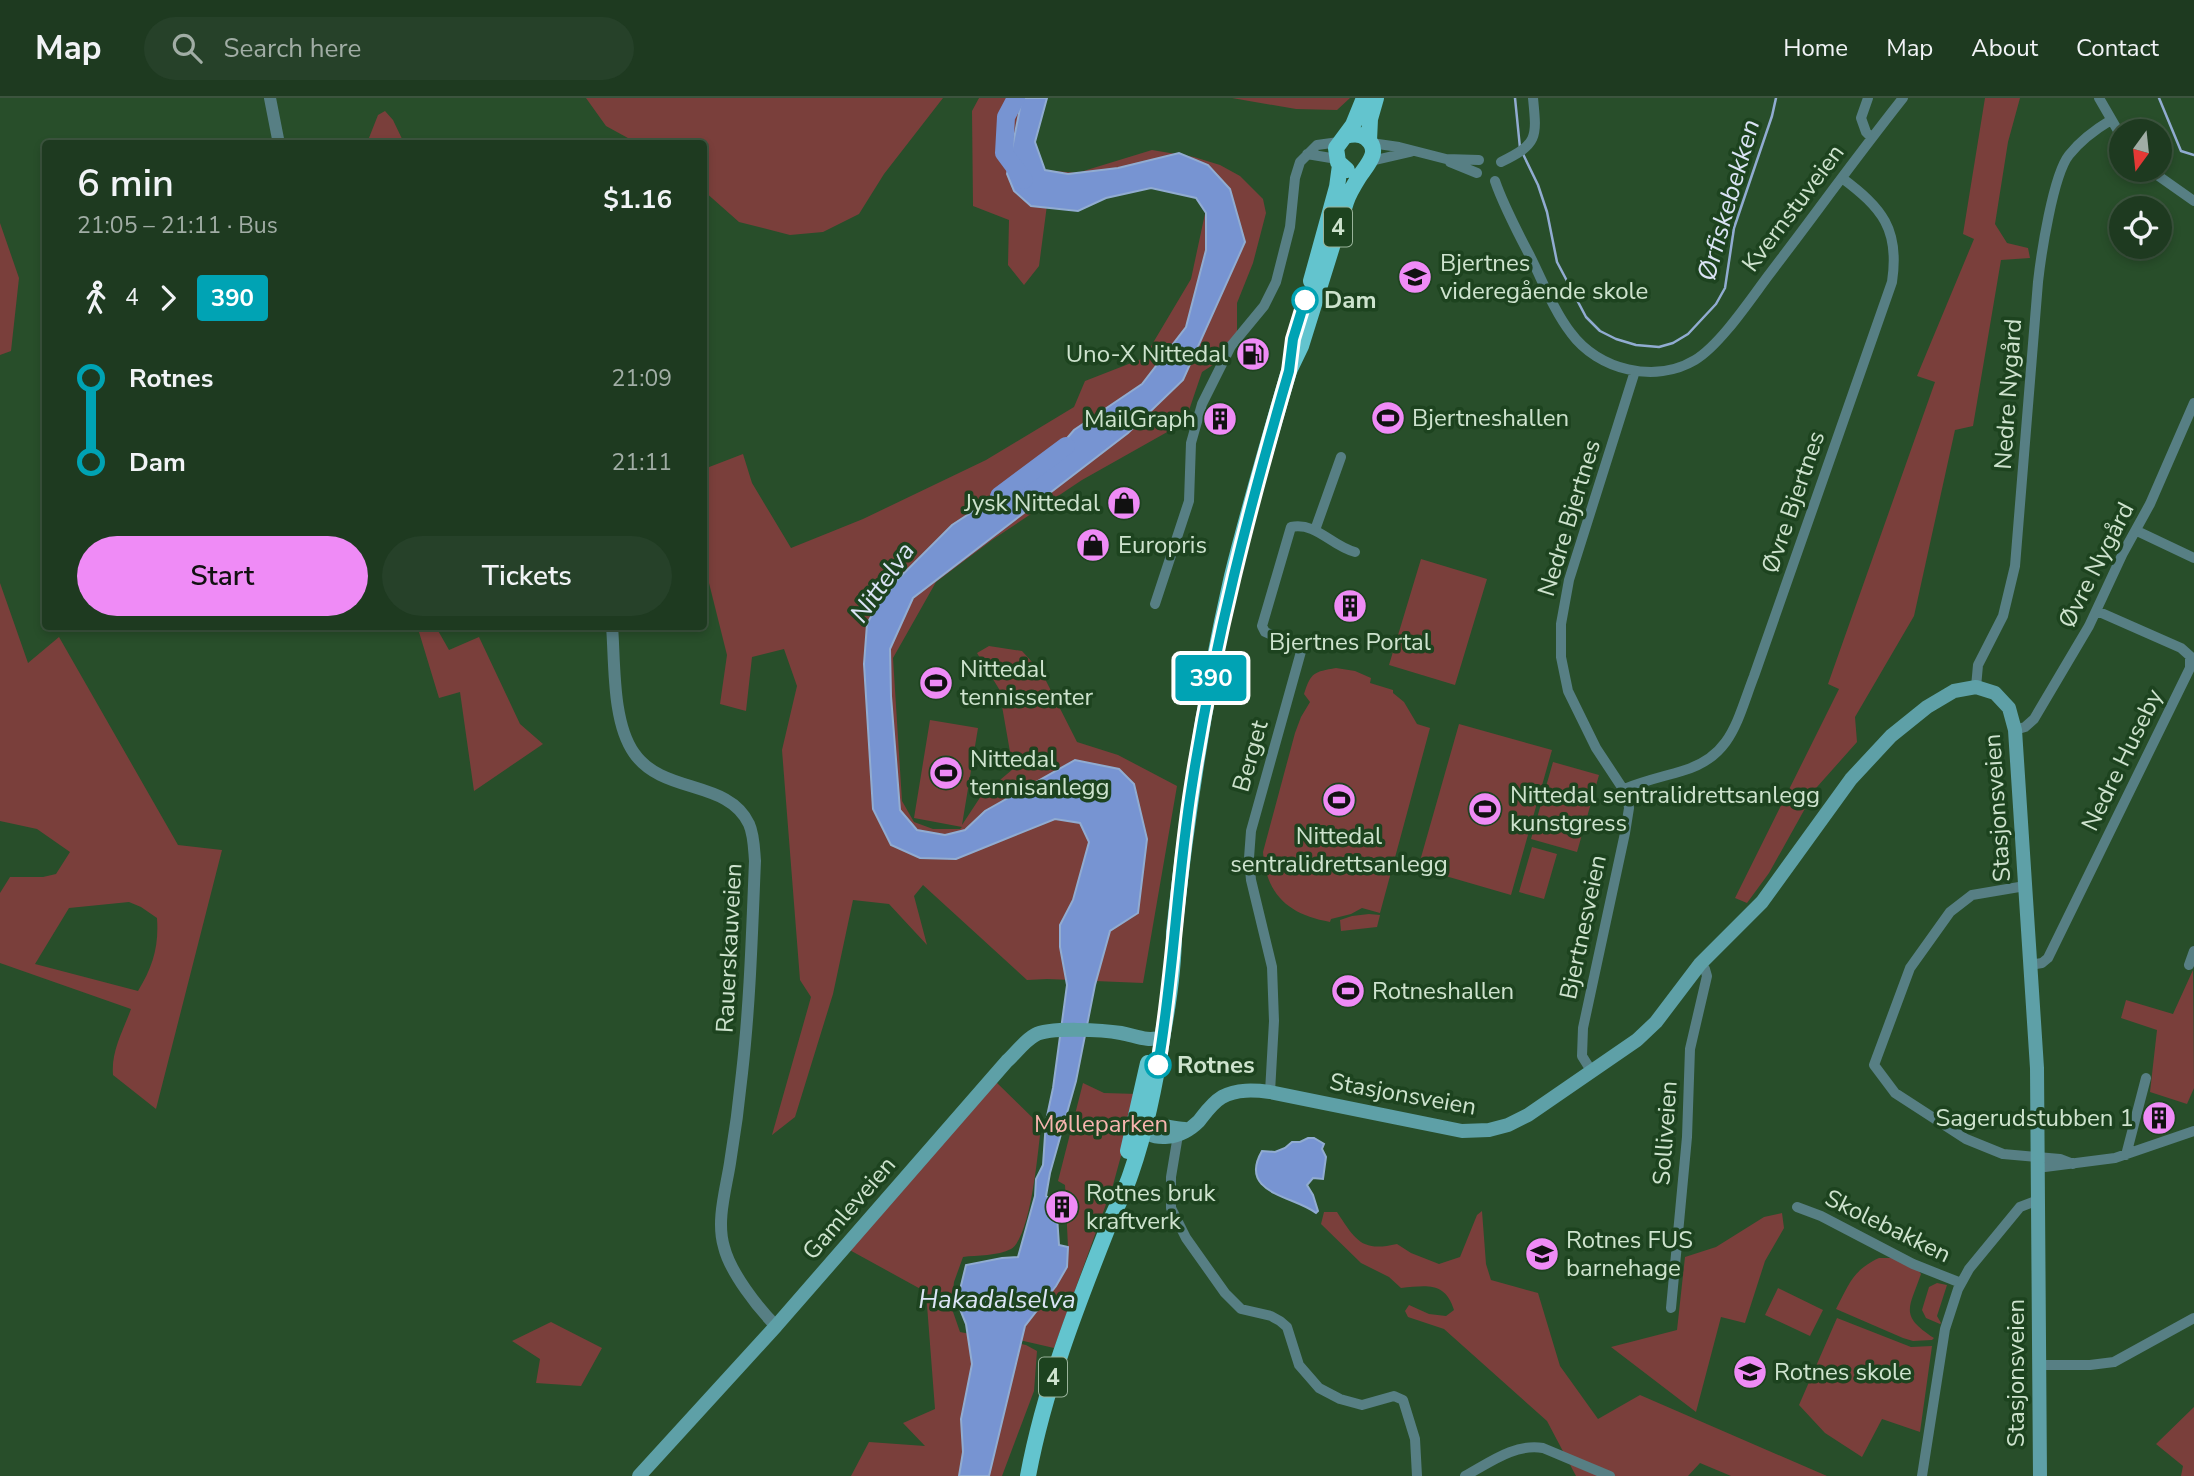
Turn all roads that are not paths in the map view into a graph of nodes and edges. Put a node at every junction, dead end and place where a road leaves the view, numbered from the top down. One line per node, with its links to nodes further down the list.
1 (270, 98): 11 (street)
2 (1364, 98): 13 (highway, 4)
3 (1376, 98): 12 (highway, 4)
4 (1533, 98): 18 (street)
5 (1868, 98): 10 (street)
6 (1903, 98): 10 (street, Kvernstuveien)
7 (2099, 98): 8 (street)
8 (2110, 119)
9 (2109, 121): 36 (street, Nedre Nygård)
10 (1872, 138): 21 (street, Kvernstuveien)
11 (278, 140)
12 (1370, 142): 13 (highway); 14 (street); 19 (highway, 4)
13 (1340, 150): 15 (street); 15 (street); 19 (highway, 4); 25 (highway, 4)
14 (1411, 152): 16 (street); 19 (street)
15 (1307, 154): 33 (street)
16 (1446, 159): 17 (street); 20 (street)
17 (1479, 160)
18 (1501, 162)
19 (1368, 165): 25 (highway, 4)
20 (1477, 173)
21 (1842, 178): 26 (street, Kvernstuveien); 38 (street, Øvre Bjertnes)
22 (1495, 181): 26 (street, Kvernstuveien)
23 (2167, 182): 24 (street)
24 (2194, 201)
25 (1289, 371): 44 (highway, 4)
26 (1635, 371): 38 (street, Nedre Bjertnes)
27 (2194, 403): 30 (street, Øvre Nygård)
28 (1340, 457): 29 (street)
29 (1315, 530): 31 (street); 47 (street, Berget)
30 (2137, 531): 32 (street); 34 (street, Øvre Nygård)
31 (1355, 552)
32 (2194, 558)
33 (1155, 604)
34 (2097, 611): 37 (street, Øvre Nygård); 42 (street, Nedre Huseby)
35 (612, 630): 58 (street, Rauerskauveien)
36 (1976, 687): 37 (main road, Stasjonsveien); 41 (main road, Stasjonsveien)
37 (2015, 730): 39 (main road, Stasjonsveien)
38 (1624, 789): 45 (street, Bjertnesveien)
39 (2025, 886): 42 (main road, Stasjonsveien); 52 (street)
40 (2194, 951): 43 (street)
41 (1700, 964): 45 (main road, Stasjonsveien); 56 (street, Solliveien)
42 (2030, 965): 52 (main road, Stasjonsveien)
43 (2189, 965)
44 (1156, 1036): 48 (highway, 4); 58 (main road, Gamleveien)
45 (1592, 1072): 47 (main road, Stasjonsveien)
46 (2146, 1078): 51 (street)
47 (1270, 1092): 49 (main road, Stasjonsveien)
48 (1142, 1127): 49 (main road); 61 (highway, 4)
49 (1181, 1131): 62 (street)
50 (2194, 1131): 51 (street)
51 (2126, 1155): 52 (street)
52 (2037, 1163): 53 (main road, Stasjonsveien)
53 (2038, 1200): 55 (street); 59 (main road, Stasjonsveien)
54 (1797, 1208): 55 (street, Skolebakken)
55 (1961, 1283): 65 (street)
56 (1671, 1308)
57 (2194, 1318): 59 (street)
58 (776, 1326): 60 (main road, Gamleveien)
59 (2039, 1365): 66 (main road, Stasjonsveien)
60 (639, 1476)
61 (1028, 1476)
62 (1417, 1476)
63 (1465, 1476): 64 (street)
64 (1610, 1476)
65 (1922, 1476)
66 (2040, 1476)

